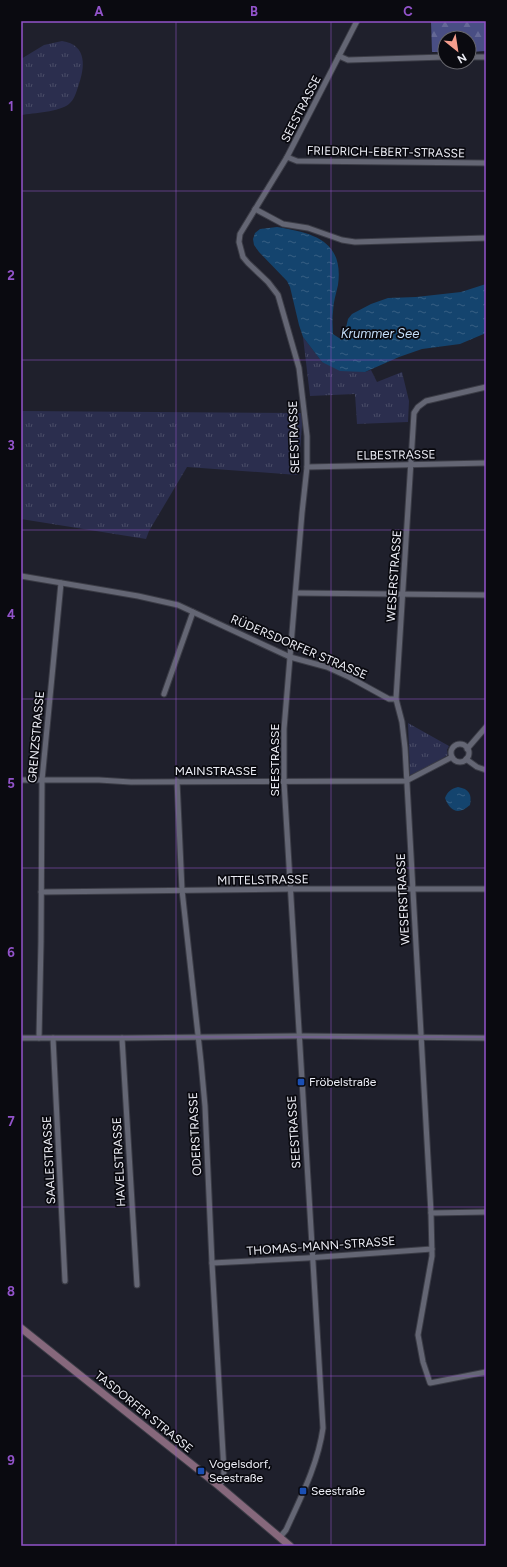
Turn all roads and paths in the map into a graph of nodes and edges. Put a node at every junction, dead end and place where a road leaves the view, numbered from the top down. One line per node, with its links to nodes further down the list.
1 (357, 21): 2 (street, SEESTRASSE)
2 (338, 56): 3 (street); 4 (street, SEESTRASSE)
3 (437, 58)
4 (287, 157): 5 (street, FRIEDRICH-EBERT-STRASSE); 6 (street, SEESTRASSE)
5 (486, 163)
6 (255, 209): 7 (street); 11 (street, SEESTRASSE)
7 (486, 238)
8 (486, 387): 10 (street, WESERSTRASSE)
9 (486, 463): 10 (street, ELBESTRASSE)
10 (412, 465): 11 (street, ELBESTRASSE); 15 (street, WESERSTRASSE)
11 (307, 468): 14 (street, SEESTRASSE)
12 (21, 576): 13 (street, RÜDERSDORFER STRASSE)
13 (61, 583): 17 (street, RÜDERSDORFER STRASSE); 27 (street, GRENZSTRASSE)
14 (296, 593): 15 (street); 18 (street, SEESTRASSE)
15 (402, 595): 16 (street); 20 (street, WESERSTRASSE)
16 (486, 595)
17 (193, 612): 18 (street, RÜDERSDORFER STRASSE); 19 (street)
18 (290, 657): 20 (street, RÜDERSDORFER STRASSE); 30 (street, SEESTRASSE)
19 (164, 694)
20 (396, 700): 29 (street, WESERSTRASSE)
21 (486, 727): 22 (street)
22 (467, 749): 23 (street); 24 (street)
23 (452, 757): 24 (street); 29 (street, MAINSTRASSE)
24 (466, 759): 25 (street)
25 (486, 770)
26 (21, 780): 27 (street, MAINSTRASSE)
27 (42, 780): 28 (street, MAINSTRASSE); 35 (street, GRENZSTRASSE)
28 (177, 781): 30 (street, MAINSTRASSE); 33 (street, ODERSTRASSE)
29 (406, 781): 30 (street, MAINSTRASSE); 34 (street, WESERSTRASSE)
30 (284, 782): 31 (street, SEESTRASSE)
31 (290, 889): 33 (street, MITTELSTRASSE); 34 (street, MITTELSTRASSE); 36 (street, SEESTRASSE)
32 (486, 889): 34 (street, MITTELSTRASSE)
33 (182, 890): 35 (street, MITTELSTRASSE); 37 (street, ODERSTRASSE)
34 (412, 890): 42 (street, WESERSTRASSE)
35 (41, 892): 39 (street, GRENZSTRASSE)
36 (299, 1036): 37 (street); 42 (street); 47 (street, SEESTRASSE)
37 (198, 1037): 41 (street); 48 (street, ODERSTRASSE)
38 (21, 1038): 39 (street)
39 (39, 1038): 40 (street)
40 (53, 1038): 41 (street); 49 (street, SAALESTRASSE)
41 (122, 1038): 50 (street, HAVELSTRASSE)
42 (421, 1038): 43 (street); 45 (street, WESERSTRASSE)
43 (486, 1038)
44 (486, 1212): 45 (street)
45 (431, 1213): 46 (street, WESERSTRASSE)
46 (432, 1249): 47 (street, THOMAS-MANN-STRASSE); 52 (street, WESERSTRASSE)
47 (313, 1257): 48 (street, THOMAS-MANN-STRASSE); 54 (street, SEESTRASSE)
48 (212, 1263): 53 (street, ODERSTRASSE)
49 (65, 1281)
50 (137, 1285)
51 (21, 1328): 53 (main road, TASDORFER STRASSE)
52 (486, 1372)
53 (219, 1486): 54 (main road, TASDORFER STRASSE)
54 (280, 1537): 55 (main road, TASDORFER STRASSE)
55 (290, 1546)

